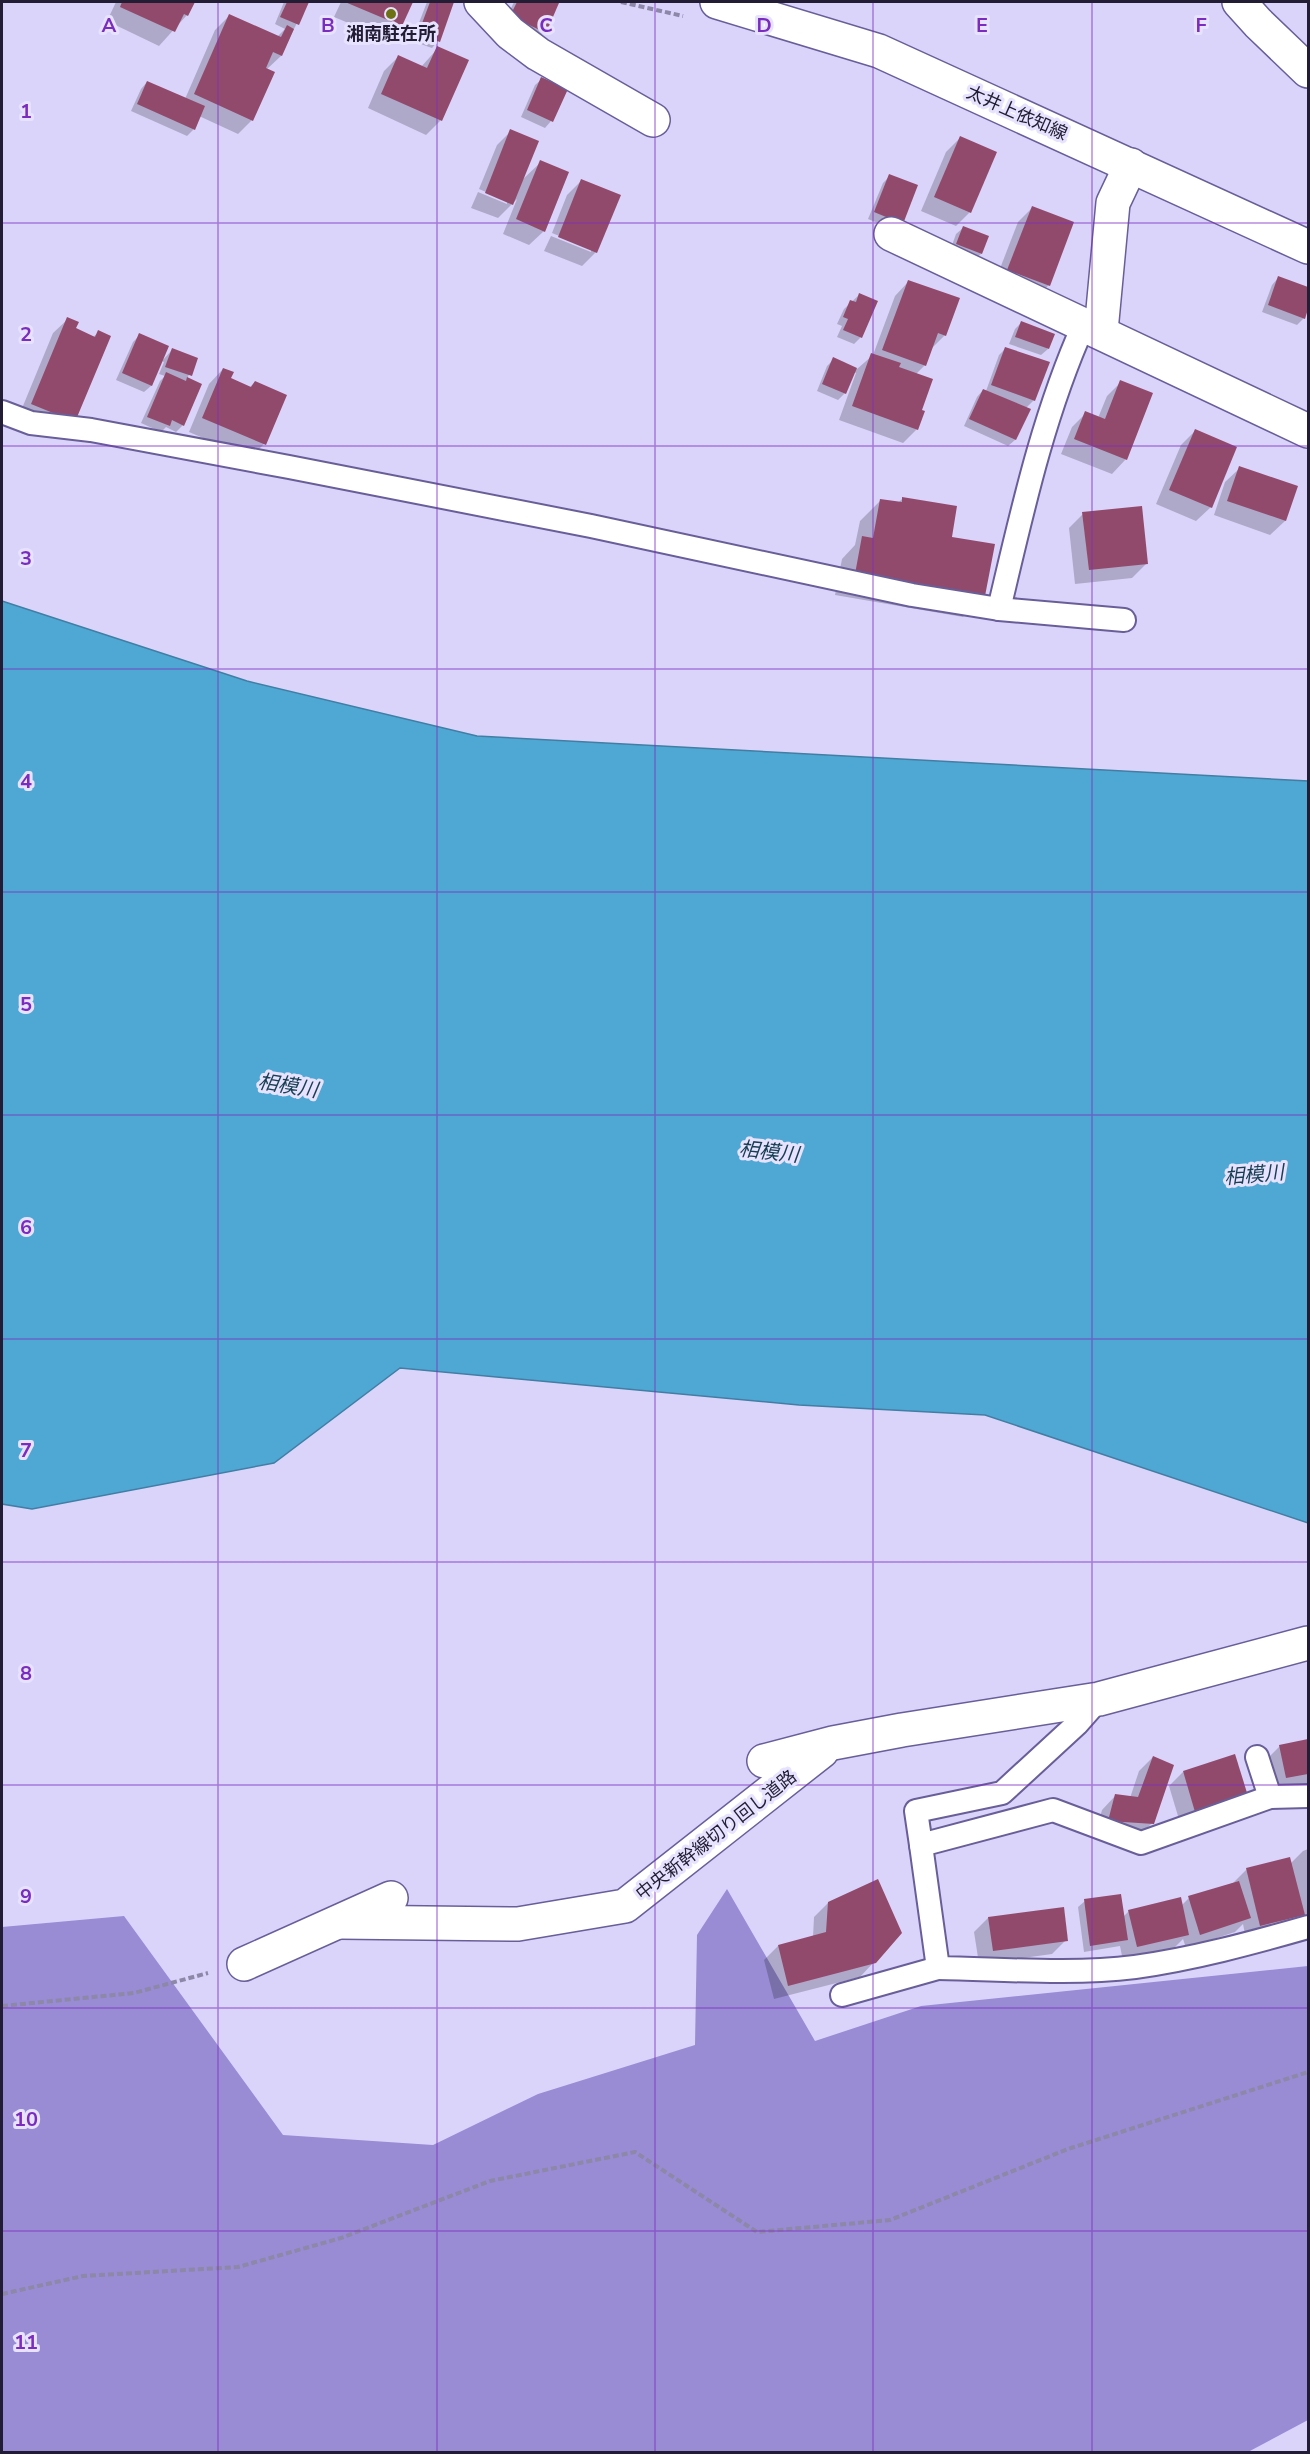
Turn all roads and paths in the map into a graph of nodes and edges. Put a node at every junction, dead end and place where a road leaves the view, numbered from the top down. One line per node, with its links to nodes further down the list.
1 (481, 2): 5 (street)
2 (717, 2): 6 (street, 太井上依知線)
3 (1239, 2): 4 (street)
4 (1308, 71)
5 (653, 120)
6 (1131, 165): 8 (street, 太井上依知線); 9 (street)
7 (891, 234): 9 (street)
8 (1308, 247)
9 (1092, 328): 11 (street); 12 (lane)
10 (2, 412): 12 (lane)
11 (1308, 431)
12 (999, 609): 13 (lane)
13 (1124, 620)
14 (1308, 1643): 15 (street)
15 (1099, 1699): 16 (street); 21 (lane)
16 (833, 1743): 18 (street); 23 (street, 中央新幹線切り回し道路)
17 (1257, 1757): 20 (lane)
18 (764, 1761)
19 (1308, 1796): 20 (lane)
20 (1270, 1797): 21 (lane)
21 (921, 1845): 26 (lane)
22 (391, 1898): 23 (street)
23 (340, 1922): 25 (street)
24 (1308, 1927): 26 (lane)
25 (244, 1964): 28 (path)
26 (938, 1968): 27 (lane)
27 (842, 1995)
28 (2, 2006)
29 (1308, 2072): 30 (path)
30 (2, 2294)

